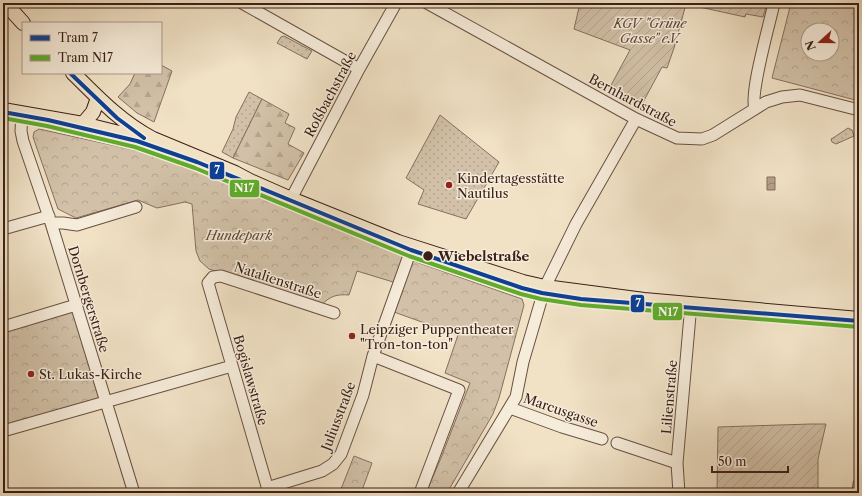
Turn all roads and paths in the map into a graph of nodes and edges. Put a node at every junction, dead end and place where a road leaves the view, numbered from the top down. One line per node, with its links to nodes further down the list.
1 (6, 3): 6 (main road)
2 (242, 3): 7 (street)
3 (396, 3): 7 (street, Roßbachstraße)
4 (427, 3): 14 (street, Bernhardstraße)
5 (774, 3): 10 (street)
6 (22, 22)
7 (359, 69): 17 (street, Roßbachstraße)
8 (74, 74): 9 (main road)
9 (98, 98): 15 (main road); 16 (main road)
10 (755, 109): 12 (street, Bernhardstraße); 14 (street, Bernhardstraße)
11 (3, 110): 13 (main road)
12 (859, 110)
13 (22, 113): 15 (main road); 19 (street, Dornbergerstraße)
14 (636, 119): 23 (street)
15 (84, 124): 16 (main road)
16 (169, 146): 17 (main road)
17 (291, 199): 21 (main road)
18 (136, 207): 19 (street)
19 (50, 220): 20 (street); 25 (street, Dornbergerstraße)
20 (3, 229)
21 (412, 247): 23 (main road); 29 (street, Juliusstraße)
22 (213, 277): 26 (street, Natalienstraße); 30 (street, Bogislawstraße)
23 (545, 287): 24 (main road); 32 (street)
24 (691, 304): 27 (main road); 36 (street, Lilienstraße)
25 (76, 305): 28 (street); 31 (street, Dornbergerstraße)
26 (334, 313)
27 (859, 319)
28 (3, 327)
29 (373, 356): 38 (street, Juliusstraße); 40 (street)
30 (232, 366): 31 (street); 38 (street, Bogislawstraße)
31 (106, 403): 33 (street); 39 (street, Dornbergerstraße)
32 (510, 408): 34 (street, Marcusgasse); 41 (street)
33 (3, 432)
34 (602, 439)
35 (617, 443): 36 (street)
36 (677, 463): 42 (street, Lilienstraße)
37 (859, 484): 43 (street)
38 (268, 490)
39 (134, 493)
40 (420, 493)
41 (458, 493)
42 (678, 493)
43 (858, 493)

